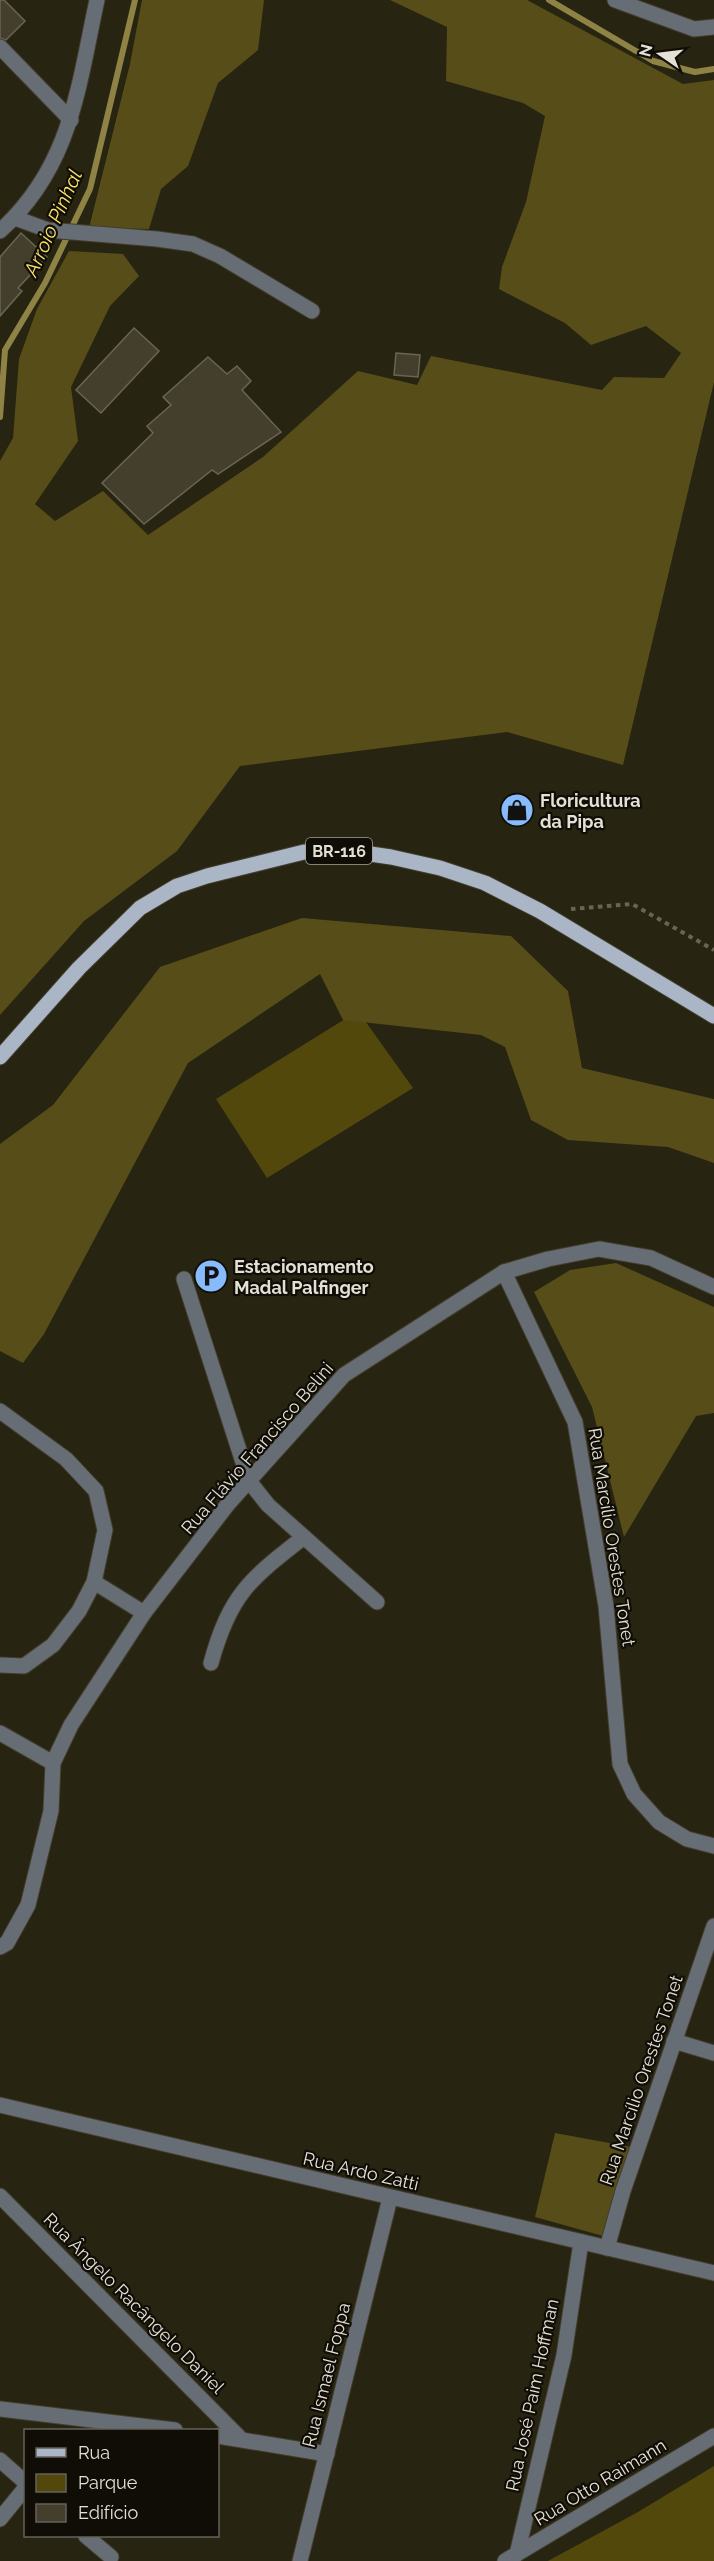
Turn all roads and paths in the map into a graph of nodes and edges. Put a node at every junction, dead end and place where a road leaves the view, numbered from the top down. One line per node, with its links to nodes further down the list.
1 (97, 0): 5 (street)
2 (615, 0): 3 (street)
3 (714, 27)
4 (0, 48): 5 (street)
5 (71, 120): 6 (street)
6 (15, 218): 7 (street); 8 (street)
7 (0, 231)
8 (312, 312)
9 (540, 911): 10 (path); 11 (main road, BR-116); 12 (main road, BR-116)
10 (714, 950)
11 (714, 1016)
12 (0, 1057)
13 (504, 1272): 15 (street, Rua Flávio Francisco Belini); 17 (street, Rua Flávio Francisco Belini); 26 (street, Rua Marcílio Orestes Tonet)
14 (184, 1279): 17 (street)
15 (714, 1287)
16 (0, 1411): 19 (street)
17 (249, 1481): 18 (street); 21 (street, Rua Flávio Francisco Belini)
18 (304, 1537): 20 (street); 22 (street)
19 (94, 1582): 21 (street); 23 (street)
20 (377, 1602)
21 (144, 1613): 25 (street, Rua Flávio Francisco Belini)
22 (211, 1663)
23 (0, 1665)
24 (0, 1733): 25 (street)
25 (53, 1763): 28 (street)
26 (714, 1846)
27 (714, 1926): 29 (street, Rua Marcílio Orestes Tonet)
28 (0, 1947)
29 (674, 2041): 30 (street); 35 (street, Rua Marcílio Orestes Tonet)
30 (714, 2054)
31 (0, 2105): 33 (street, Rua Ardo Zatti)
32 (0, 2196): 41 (street, Rua Ângelo Racângelo Daniel)
33 (390, 2198): 34 (street, Rua Ardo Zatti); 42 (street, Rua Ismael Foppa)
34 (581, 2242): 35 (street, Rua Ardo Zatti); 49 (street, Rua José Paim Hoffman)
35 (607, 2248): 36 (street, Rua Ardo Zatti)
36 (714, 2273)
37 (0, 2409): 38 (street)
38 (167, 2429)
39 (219, 2436): 41 (street)
40 (714, 2436): 49 (street, Rua Otto Raimann)
41 (240, 2438): 42 (street)
42 (327, 2454): 50 (street, Rua Ismael Foppa)
43 (0, 2460): 44 (street)
44 (24, 2483)
45 (24, 2488): 46 (street)
46 (0, 2519)
47 (88, 2537): 48 (street)
48 (111, 2557)
49 (511, 2558)
50 (300, 2561)

